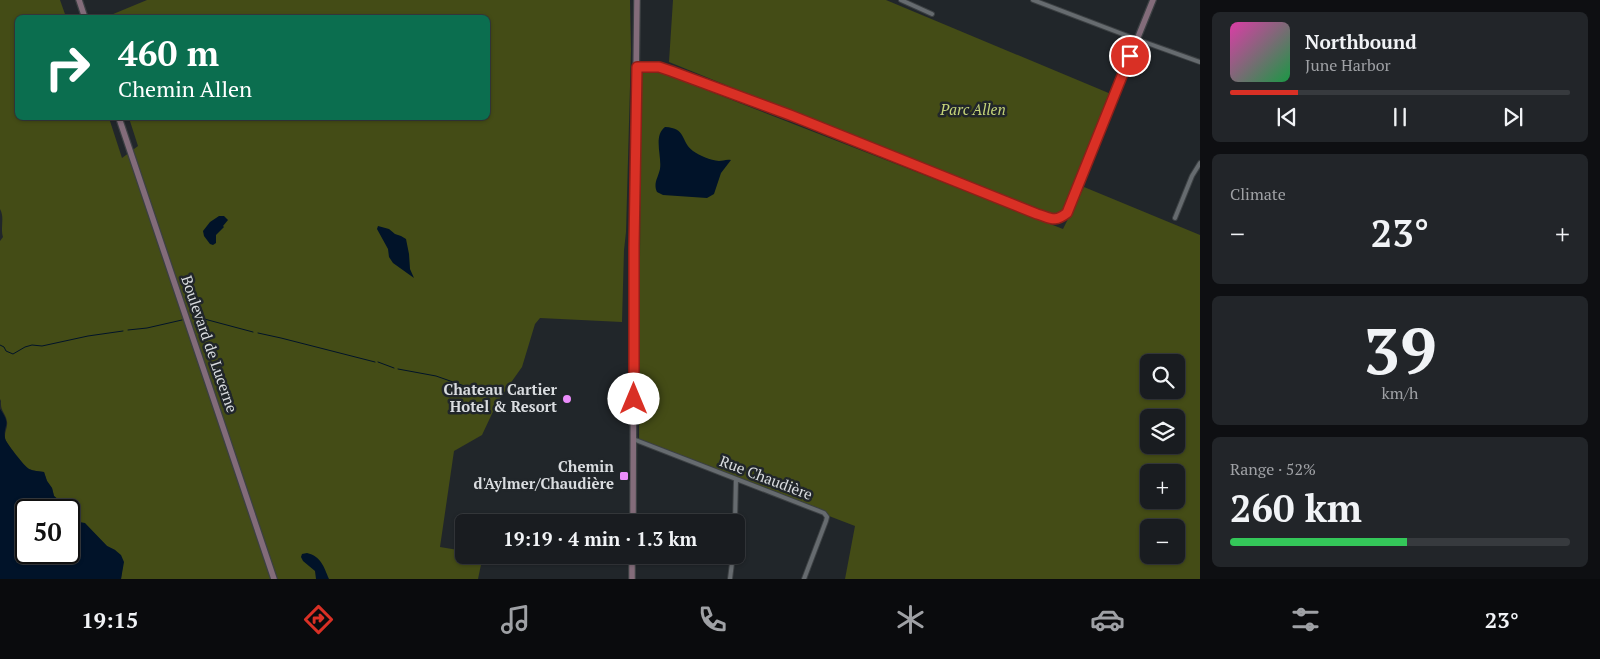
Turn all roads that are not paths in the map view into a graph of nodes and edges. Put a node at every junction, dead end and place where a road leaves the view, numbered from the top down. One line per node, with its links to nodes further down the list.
1 (79, 0): 7 (main road)
2 (637, 0): 10 (main road)
3 (901, 0): 6 (street)
4 (1033, 0): 8 (street)
5 (1153, 0): 8 (main road)
6 (932, 14)
7 (84, 15)
8 (1137, 40): 9 (street); 10 (main road)
9 (1200, 62)
10 (637, 67): 14 (main road)
11 (120, 120): 20 (main road, Boulevard de Lucerne)
12 (1200, 163): 13 (street)
13 (1174, 218)
14 (633, 439): 15 (street, Rue Chaudière); 16 (main road)
15 (736, 479): 17 (street); 23 (street, Rue Chaudière)
16 (633, 514)
17 (735, 514)
18 (632, 564): 21 (main road)
19 (732, 564): 22 (street)
20 (274, 579)
21 (632, 579)
22 (730, 579)
23 (804, 579)

